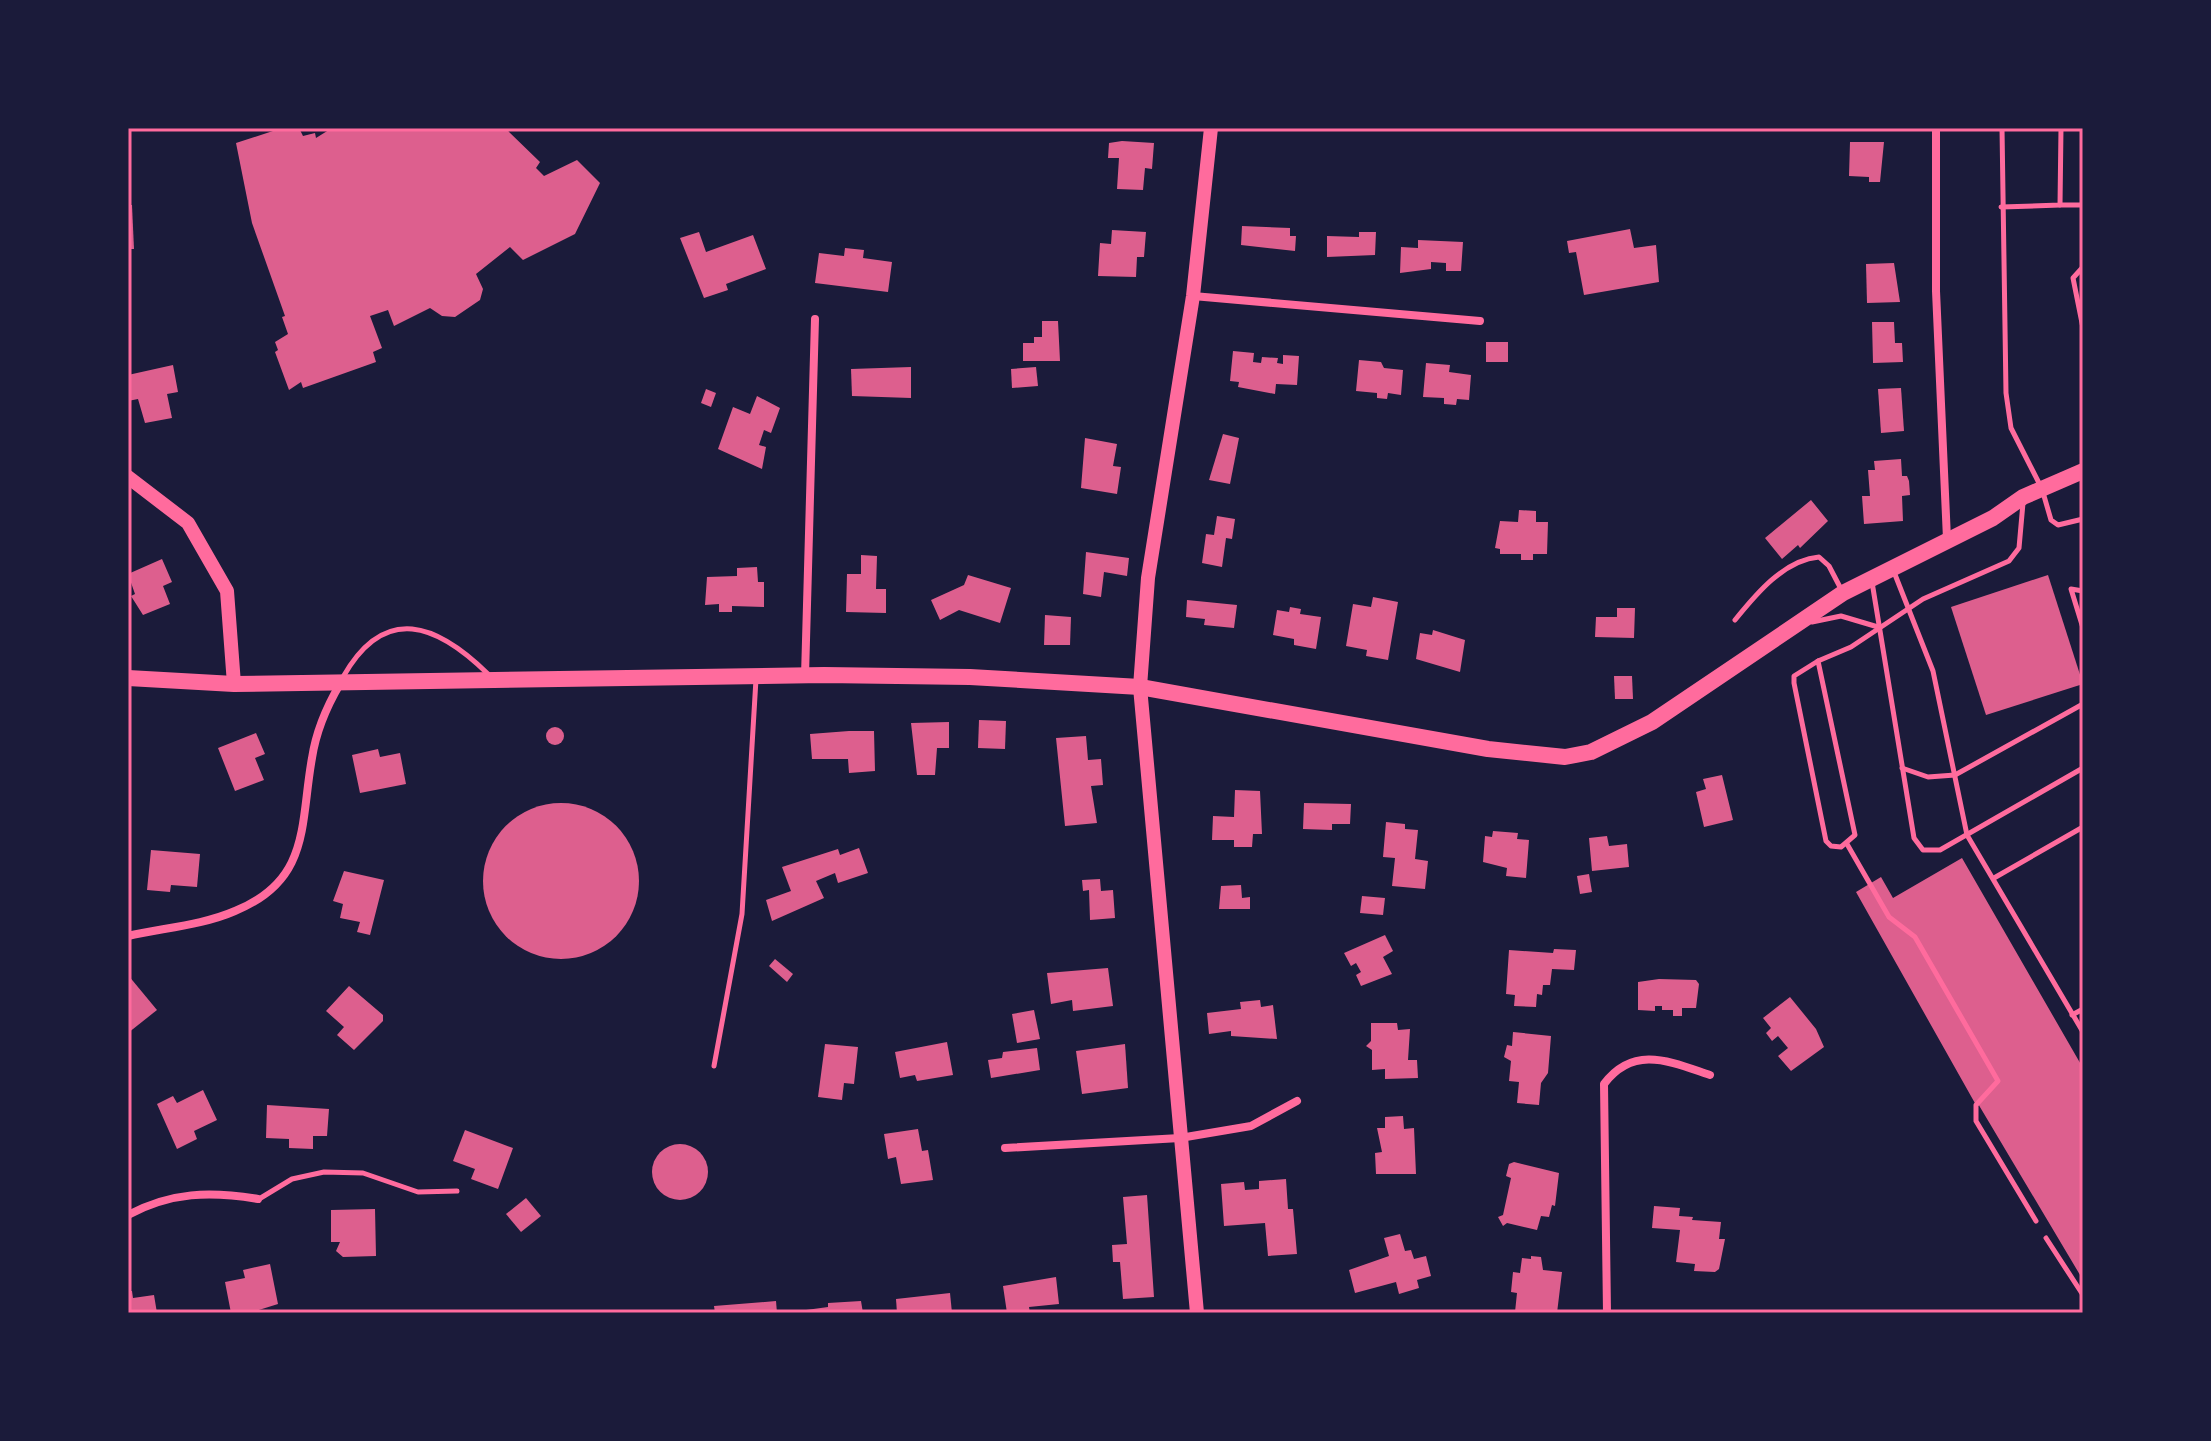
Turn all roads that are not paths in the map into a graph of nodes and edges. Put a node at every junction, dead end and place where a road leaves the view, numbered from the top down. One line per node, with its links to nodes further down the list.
1 (1211, 128): 9 (street)
2 (1936, 128): 18 (street)
3 (2002, 128): 7 (lane)
4 (2061, 128): 5 (lane)
5 (2060, 205): 6 (lane); 7 (lane)
6 (2083, 205)
7 (2001, 207): 15 (lane)
8 (2083, 267): 12 (lane)
9 (1193, 296): 11 (street); 35 (street)
10 (815, 319): 29 (street)
11 (1480, 321)
12 (2083, 328)
13 (2083, 471): 15 (main road)
14 (128, 477): 33 (street)
15 (2042, 489): 16 (main road); 17 (lane)
16 (2023, 497): 18 (main road); 23 (lane)
17 (2083, 519)
18 (1947, 539): 19 (main road)
19 (1892, 566): 20 (main road); 23 (lane)
20 (1872, 577): 22 (main road); 26 (lane)
21 (2083, 591): 27 (lane)
22 (1843, 593): 24 (lane); 25 (main road)
23 (1908, 609): 26 (lane); 39 (lane)
24 (1735, 620)
25 (1792, 626): 26 (lane); 35 (main road)
26 (1878, 627): 28 (lane); 37 (lane)
27 (2083, 628)
28 (1818, 661): 42 (lane); 42 (lane)
29 (805, 677): 31 (main road); 35 (main road)
30 (128, 678): 33 (main road)
31 (756, 679): 32 (main road); 48 (lane)
32 (495, 681): 34 (main road); 34 (lane)
33 (234, 684): 34 (main road)
34 (340, 684): 44 (street)
35 (1140, 687): 51 (street)
36 (2083, 704): 39 (lane)
37 (1902, 768): 39 (lane); 41 (lane)
38 (2083, 768): 41 (lane)
39 (1955, 775): 41 (lane)
40 (2083, 827): 43 (lane)
41 (1967, 835): 43 (lane)
42 (1847, 844): 56 (lane)
43 (1993, 879): 46 (lane)
44 (128, 936)
45 (2083, 1009): 46 (lane)
46 (2072, 1015): 47 (lane)
47 (2083, 1032)
48 (714, 1066)
49 (1710, 1075): 60 (street)
50 (1297, 1101): 51 (street)
51 (1180, 1138): 52 (street); 59 (street)
52 (1005, 1148)
53 (457, 1191): 54 (lane)
54 (258, 1199): 55 (street)
55 (128, 1215)
56 (2036, 1221)
57 (2046, 1238): 58 (lane)
58 (2083, 1295)
59 (1197, 1313)
60 (1607, 1313)

